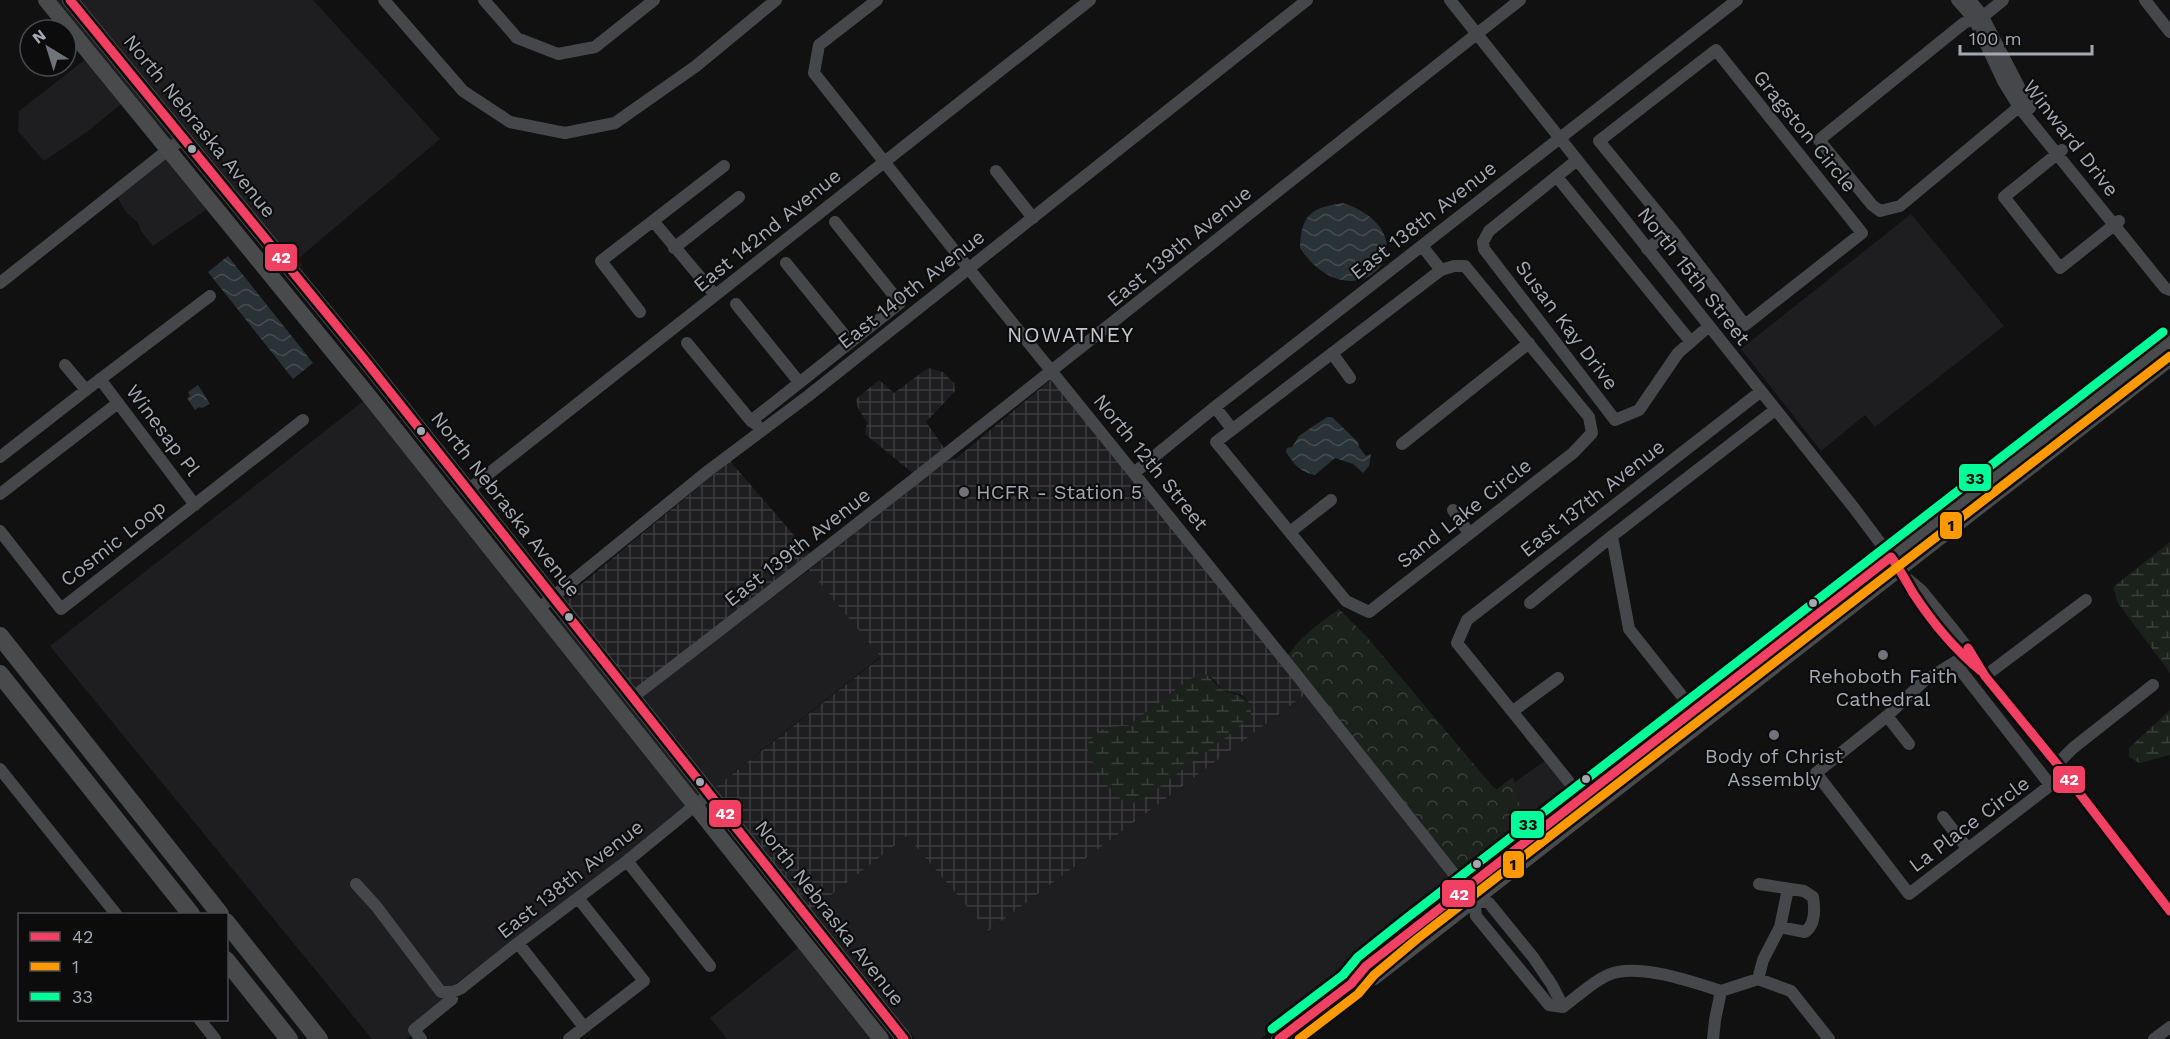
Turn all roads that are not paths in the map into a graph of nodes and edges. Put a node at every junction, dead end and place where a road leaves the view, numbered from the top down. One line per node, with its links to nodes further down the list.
1 (46, 0): 23 (main road, North Nebraska Avenue)
2 (70, 0): 21 (main road, North Nebraska Avenue)
3 (384, 0): 6 (street)
4 (484, 0): 5 (street)
5 (654, 0)
6 (776, 0)
7 (877, 0): 26 (street, North 12th Street)
8 (1090, 0): 26 (street, East 142nd Avenue)
9 (1307, 0): 31 (street, East 140th Avenue)
10 (1450, 0): 19 (street, North 15th Street)
11 (1520, 0): 19 (street, East 139th Avenue)
12 (1737, 0): 22 (street, East 138th Avenue)
13 (1957, 0): 17 (street, Winward Drive)
14 (1970, 0): 17 (street, Winward Drive)
15 (2003, 0): 17 (street)
16 (2145, 0): 18 (street)
17 (1978, 17): 20 (street, Winward Drive); 20 (street)
18 (2170, 32)
19 (1477, 33): 22 (street, North 15th Street); 58 (street, East 139th Avenue)
20 (2023, 104): 24 (street, Winward Drive)
21 (183, 138): 23 (street); 76 (main road, North Nebraska Avenue)
22 (1560, 139): 25 (street, North 15th Street); 36 (street, East 138th Avenue)
23 (169, 149): 43 (street); 81 (main road, North Nebraska Avenue)
24 (2060, 151): 34 (street, Winward Drive); 34 (street)
25 (1577, 160): 29 (street, Susan Kay Drive); 38 (street, North 15th Street)
26 (884, 162): 40 (street, North 12th Street); 46 (street, East 142nd Avenue)
27 (724, 166): 32 (street)
28 (996, 171): 31 (street)
29 (1557, 177): 52 (street); 52 (street, Susan Kay Drive)
30 (739, 197): 37 (street)
31 (1033, 218): 40 (street, East 140th Avenue)
32 (654, 222): 37 (street); 48 (street)
33 (835, 222): 51 (street)
34 (2117, 223): 42 (street, Winward Drive); 44 (street, Winward Drive)
35 (1672, 230): 35 (street, Gragston Circle); 38 (street)
36 (1422, 246): 41 (street); 66 (street, East 138th Avenue)
37 (674, 248): 46 (street)
38 (1647, 249): 49 (street, North 15th Street)
39 (786, 263): 51 (street)
40 (969, 269): 58 (street, North 12th Street); 71 (street, East 140th Avenue)
41 (1441, 270): 54 (street, Sand Lake Circle); 55 (street, Sand Lake Circle)
42 (2170, 282)
43 (0, 283)
44 (2170, 290)
45 (210, 296): 60 (street)
46 (716, 296): 76 (street, East 142nd Avenue)
47 (736, 304): 61 (street)
48 (640, 312)
49 (1708, 327): 52 (street, Susan Kay Drive); 63 (street, North 15th Street)
50 (2170, 341): 67 (main road)
51 (850, 342): 61 (street)
52 (1691, 342)
53 (687, 343): 70 (street)
54 (1529, 343): 73 (street); 84 (street, Sand Lake Circle)
55 (1332, 353): 59 (street); 72 (street, Sand Lake Circle)
56 (2170, 358): 67 (main road)
57 (65, 365): 62 (street)
58 (1053, 371): 75 (street, North 12th Street); 97 (street, East 139th Avenue)
59 (1350, 378)
60 (100, 379): 62 (street); 64 (street, Winesap Pl)
61 (799, 382): 65 (street)
62 (86, 390): 74 (street)
63 (1761, 392): 68 (street, North 15th Street); 98 (street, East 137th Avenue)
64 (118, 403): 77 (street); 79 (street, Winesap Pl)
65 (768, 407): 70 (street); 71 (street)
66 (1215, 407): 72 (street); 75 (street, East 138th Avenue)
67 (2095, 409): 86 (main road)
68 (1775, 410): 85 (street); 86 (street, North 15th Street)
69 (303, 420): 79 (street, Cosmic Loop)
70 (750, 421): 71 (street)
71 (767, 427): 89 (street, East 140th Avenue)
72 (1232, 429): 83 (street, Sand Lake Circle)
73 (1401, 444)
74 (0, 457)
75 (1134, 472): 117 (street, North 12th Street)
76 (468, 490): 81 (main road); 89 (main road, North Nebraska Avenue)
77 (0, 495)
78 (1331, 500): 83 (street)
79 (195, 505): 82 (street, Cosmic Loop)
80 (1453, 510): 84 (street)
81 (463, 514): 90 (main road, North Nebraska Avenue)
82 (0, 531)
83 (1290, 532): 84 (street, Sand Lake Circle)
84 (1469, 532)
85 (1612, 536): 88 (street); 99 (street)
86 (1898, 568): 92 (street, North 15th Street); 93 (street, North 15th Street); 99 (main road)
87 (2086, 600): 93 (street)
88 (1530, 603)
89 (558, 604): 90 (main road); 97 (main road, North Nebraska Avenue)
90 (543, 616): 108 (main road, North Nebraska Avenue)
91 (0, 636): 122 (highway)
92 (1959, 660): 93 (street, North 15th Street); 100 (street, La Place Circle); 105 (street)
93 (1983, 673): 102 (street, North 15th Street)
94 (0, 674): 121 (highway)
95 (1558, 678): 98 (street)
96 (2153, 685): 102 (street)
97 (633, 698): 106 (main road, North Nebraska Avenue)
98 (1513, 711): 107 (street)
99 (1697, 716): 107 (main road); 113 (main road)
100 (1887, 716): 101 (street); 110 (street, La Place Circle)
101 (1909, 744)
102 (2057, 764): 104 (street, North 15th Street)
103 (1, 772): 120 (street)
104 (2065, 774): 105 (street, La Place Circle); 119 (street, North 15th Street)
105 (2051, 786): 110 (street, La Place Circle)
106 (709, 794): 108 (street, East 138th Avenue); 125 (main road, North Nebraska Avenue)
107 (1582, 798): 113 (main road); 117 (main road)
108 (694, 805): 111 (main road, North Nebraska Avenue); 112 (street, East 138th Avenue)
109 (1942, 817): 110 (street)
110 (1968, 849)
111 (734, 854): 125 (main road); 127 (main road, North Nebraska Avenue)
112 (627, 861): 118 (street, East 138th Avenue); 129 (street)
113 (1521, 864): 117 (main road)
114 (356, 884): 131 (street)
115 (1759, 884): 116 (street)
116 (1788, 889): 124 (street); 124 (street)
117 (1469, 894): 133 (street); 133 (street); 145 (main road)
118 (578, 898): 126 (street, East 138th Avenue); 136 (street)
119 (2170, 911)
120 (114, 913)
121 (189, 913)
122 (218, 913)
123 (228, 925): 140 (highway)
124 (1780, 927): 130 (street)
125 (817, 929): 135 (main road, North Nebraska Avenue)
126 (518, 943): 131 (street, East 138th Avenue); 136 (street)
127 (819, 962): 135 (main road); 143 (main road, North Nebraska Avenue)
128 (228, 963): 139 (highway)
129 (710, 966)
130 (1758, 979): 132 (street); 147 (street)
131 (452, 992): 141 (street, East 138th Avenue)
132 (1720, 992): 133 (street); 146 (street)
133 (1563, 1007)
134 (201, 1021): 138 (street)
135 (888, 1021): 144 (main road, North Nebraska Avenue)
136 (584, 1027): 142 (street)
137 (2170, 1027): 148 (street)
138 (215, 1039)
139 (289, 1039)
140 (319, 1039)
141 (421, 1039)
142 (569, 1039)
143 (881, 1039)
144 (904, 1039)
145 (1279, 1039)
146 (1713, 1039)
147 (1829, 1039)
148 (2154, 1039)

